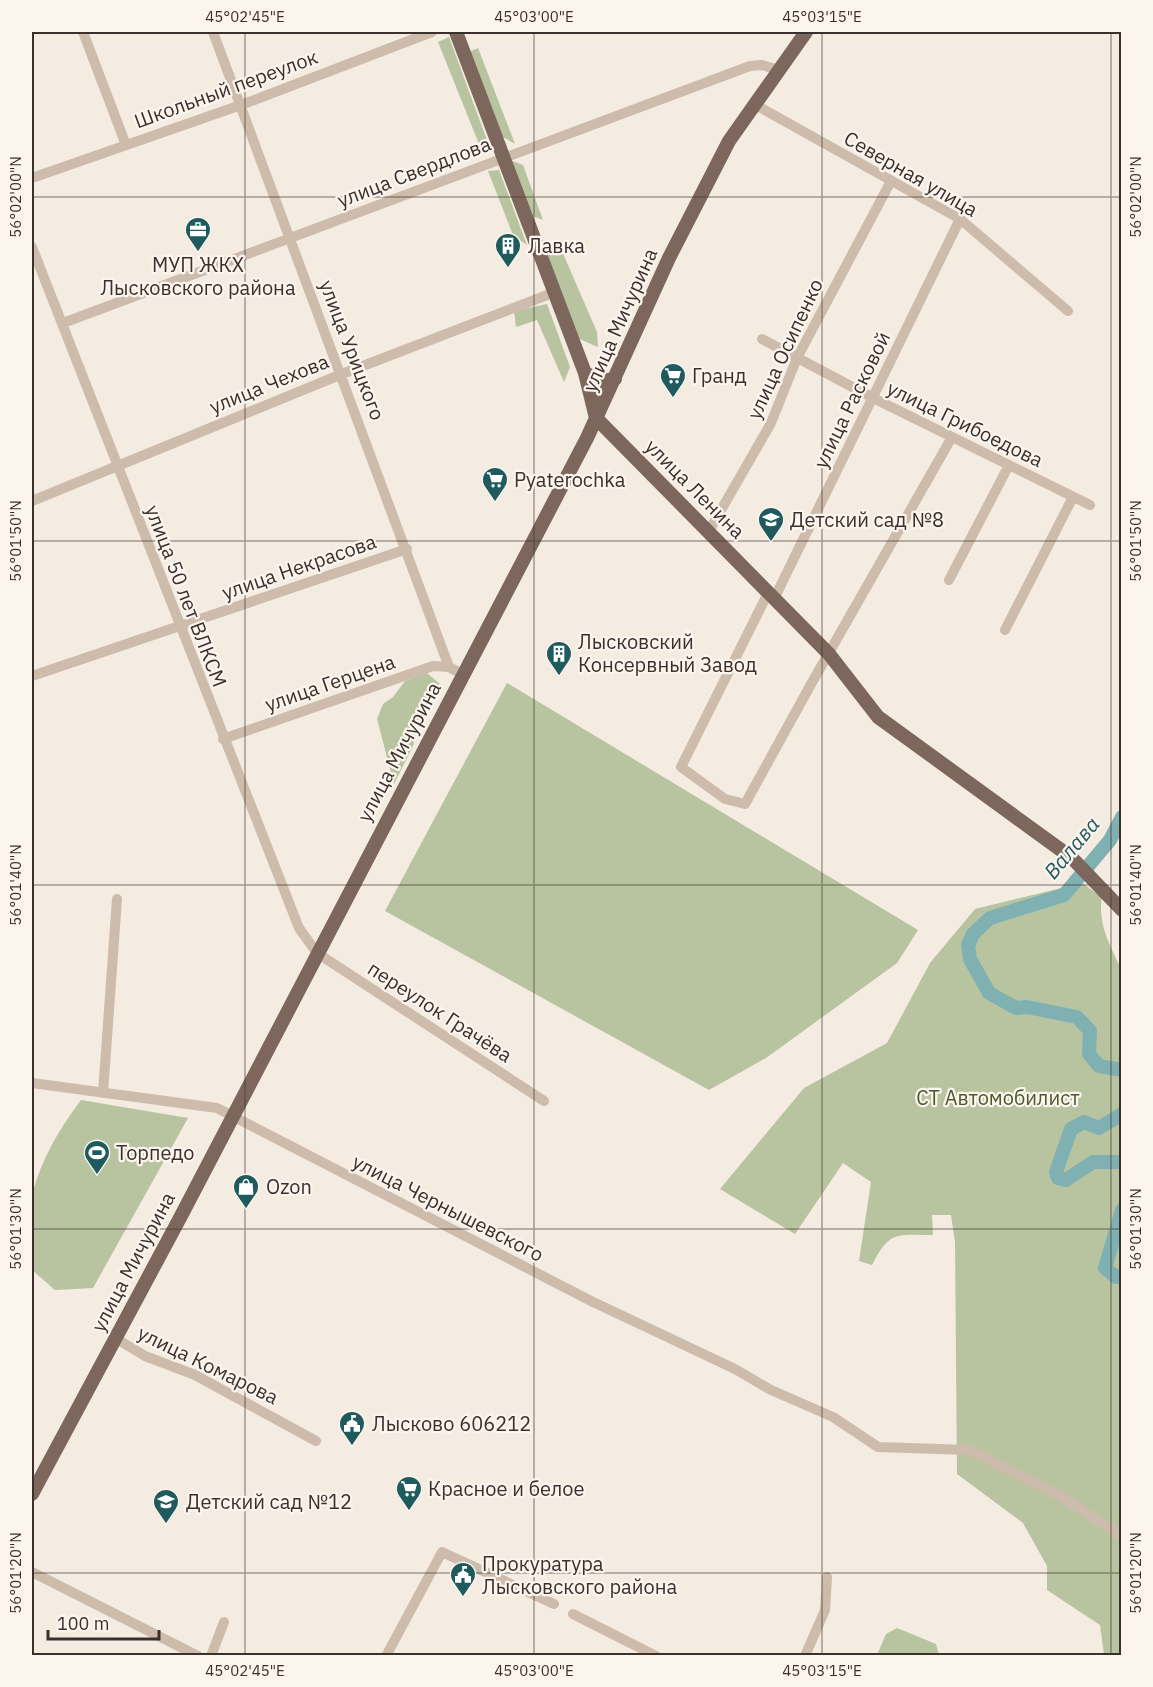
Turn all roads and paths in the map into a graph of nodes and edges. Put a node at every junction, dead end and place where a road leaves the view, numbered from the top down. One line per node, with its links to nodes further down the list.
1 (83, 32): 9 (street)
2 (213, 32): 8 (street, улица Урицкого)
3 (432, 32): 8 (street, Школьный переулок)
4 (456, 32): 10 (main road)
5 (806, 32): 6 (main road, улица Мичурина)
6 (779, 70): 7 (main road, улица Мичурина); 10 (street, улица Свердлова)
7 (754, 104): 12 (street, Северная улица); 23 (main road, улица Мичурина)
8 (241, 105): 9 (street, Школьный переулок); 14 (street, улица Урицкого)
9 (126, 145): 11 (street, Школьный переулок)
10 (504, 157): 14 (street, улица Свердлова); 16 (main road)
11 (32, 178)
12 (891, 181): 13 (street, Северная улица); 20 (street, улица Осипенко)
13 (960, 219): 17 (street, Северная улица); 24 (street, улица Расковой)
14 (291, 239): 18 (street, улица Свердлова); 21 (street, улица Урицкого)
15 (32, 247): 18 (street, улица 50 лет ВЛКСМ)
16 (555, 292): 21 (street, улица Чехова); 22 (main road)
17 (1068, 311)
18 (63, 323): 28 (street, улица 50 лет ВЛКСМ)
19 (762, 339): 20 (street, улица Грибоедова)
20 (797, 358): 24 (street, улица Грибоедова); 32 (street, улица Осипенко)
21 (342, 374): 28 (street, улица Чехова); 33 (street, улица Урицкого)
22 (585, 374): 23 (main road); 25 (main road)
23 (615, 379): 25 (main road, улица Мичурина)
24 (873, 398): 26 (street, улица Грибоедова); 35 (street, улица Расковой)
25 (596, 418): 32 (main road, улица Ленина); 40 (main road, улица Мичурина)
26 (952, 437): 27 (street, улица Грибоедова); 38 (street)
27 (1009, 465): 29 (street, улица Грибоедова); 34 (street)
28 (117, 466): 30 (street, улица Чехова); 36 (street, улица 50 лет ВЛКСМ)
29 (1073, 497): 31 (street, улица Грибоедова); 37 (street)
30 (32, 501)
31 (1090, 505)
32 (709, 531): 35 (main road, улица Ленина)
33 (407, 549): 36 (street, улица Некрасова); 39 (street, улица Урицкого)
34 (949, 580)
35 (772, 594): 38 (main road, улица Ленина); 38 (street, улица Расковой)
36 (179, 627): 41 (street, улица Некрасова); 42 (street, улица 50 лет ВЛКСМ)
37 (1005, 630)
38 (829, 654): 44 (main road, улица Ленина)
39 (449, 667): 40 (street); 42 (street, улица Герцена)
40 (462, 674): 45 (main road, улица Мичурина)
41 (32, 676)
42 (223, 739): 45 (street, улица 50 лет ВЛКСМ)
43 (117, 899): 47 (street)
44 (1122, 910)
45 (317, 953): 48 (street, переулок Грачёва); 49 (main road, улица Мичурина)
46 (32, 1083): 47 (street, улица Чернышевского)
47 (103, 1093): 49 (street, улица Чернышевского)
48 (544, 1101)
49 (232, 1116): 50 (main road, улица Мичурина); 53 (street, улица Чернышевского)
50 (115, 1338): 51 (street, улица Комарова); 52 (main road, улица Мичурина)
51 (316, 1442)
52 (32, 1494)
53 (1122, 1536)
54 (32, 1572): 59 (street)
55 (826, 1577): 63 (street)
56 (554, 1604): 61 (street)
57 (573, 1614): 62 (street)
58 (224, 1622): 60 (street)
59 (198, 1656)
60 (212, 1656)
61 (386, 1656)
62 (656, 1656)
63 (805, 1656)

